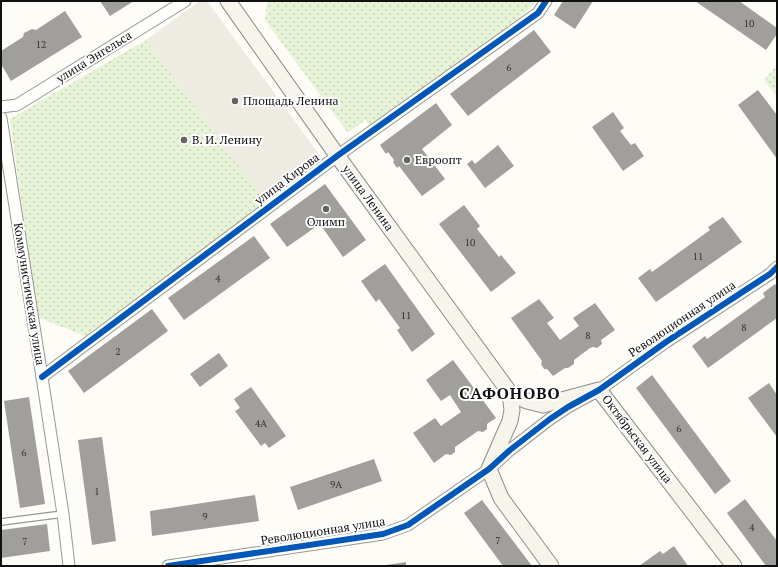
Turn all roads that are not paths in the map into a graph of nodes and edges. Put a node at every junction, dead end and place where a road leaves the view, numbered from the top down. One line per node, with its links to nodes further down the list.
1 (185, 1): 4 (street, улица Энгельса)
2 (228, 1): 6 (main road, улица Ленина)
3 (546, 1): 6 (street, улица Кирова)
4 (1, 107)
5 (1, 118): 8 (street, Коммунистическая улица)
6 (337, 156): 8 (street, улица Кирова); 10 (main road, улица Ленина)
7 (777, 267): 9 (street, Революционная улица)
8 (42, 377): 12 (street, Коммунистическая улица)
9 (599, 390): 10 (main road, Октябрьская улица); 11 (street, Революционная улица); 17 (main road, Октябрьская улица)
10 (510, 393): 11 (main road)
11 (489, 469): 15 (street, Революционная улица); 16 (main road)
12 (63, 514): 13 (lane); 14 (street, Коммунистическая улица)
13 (1, 522)
14 (68, 566)
15 (168, 566)
16 (551, 566)
17 (734, 566)

